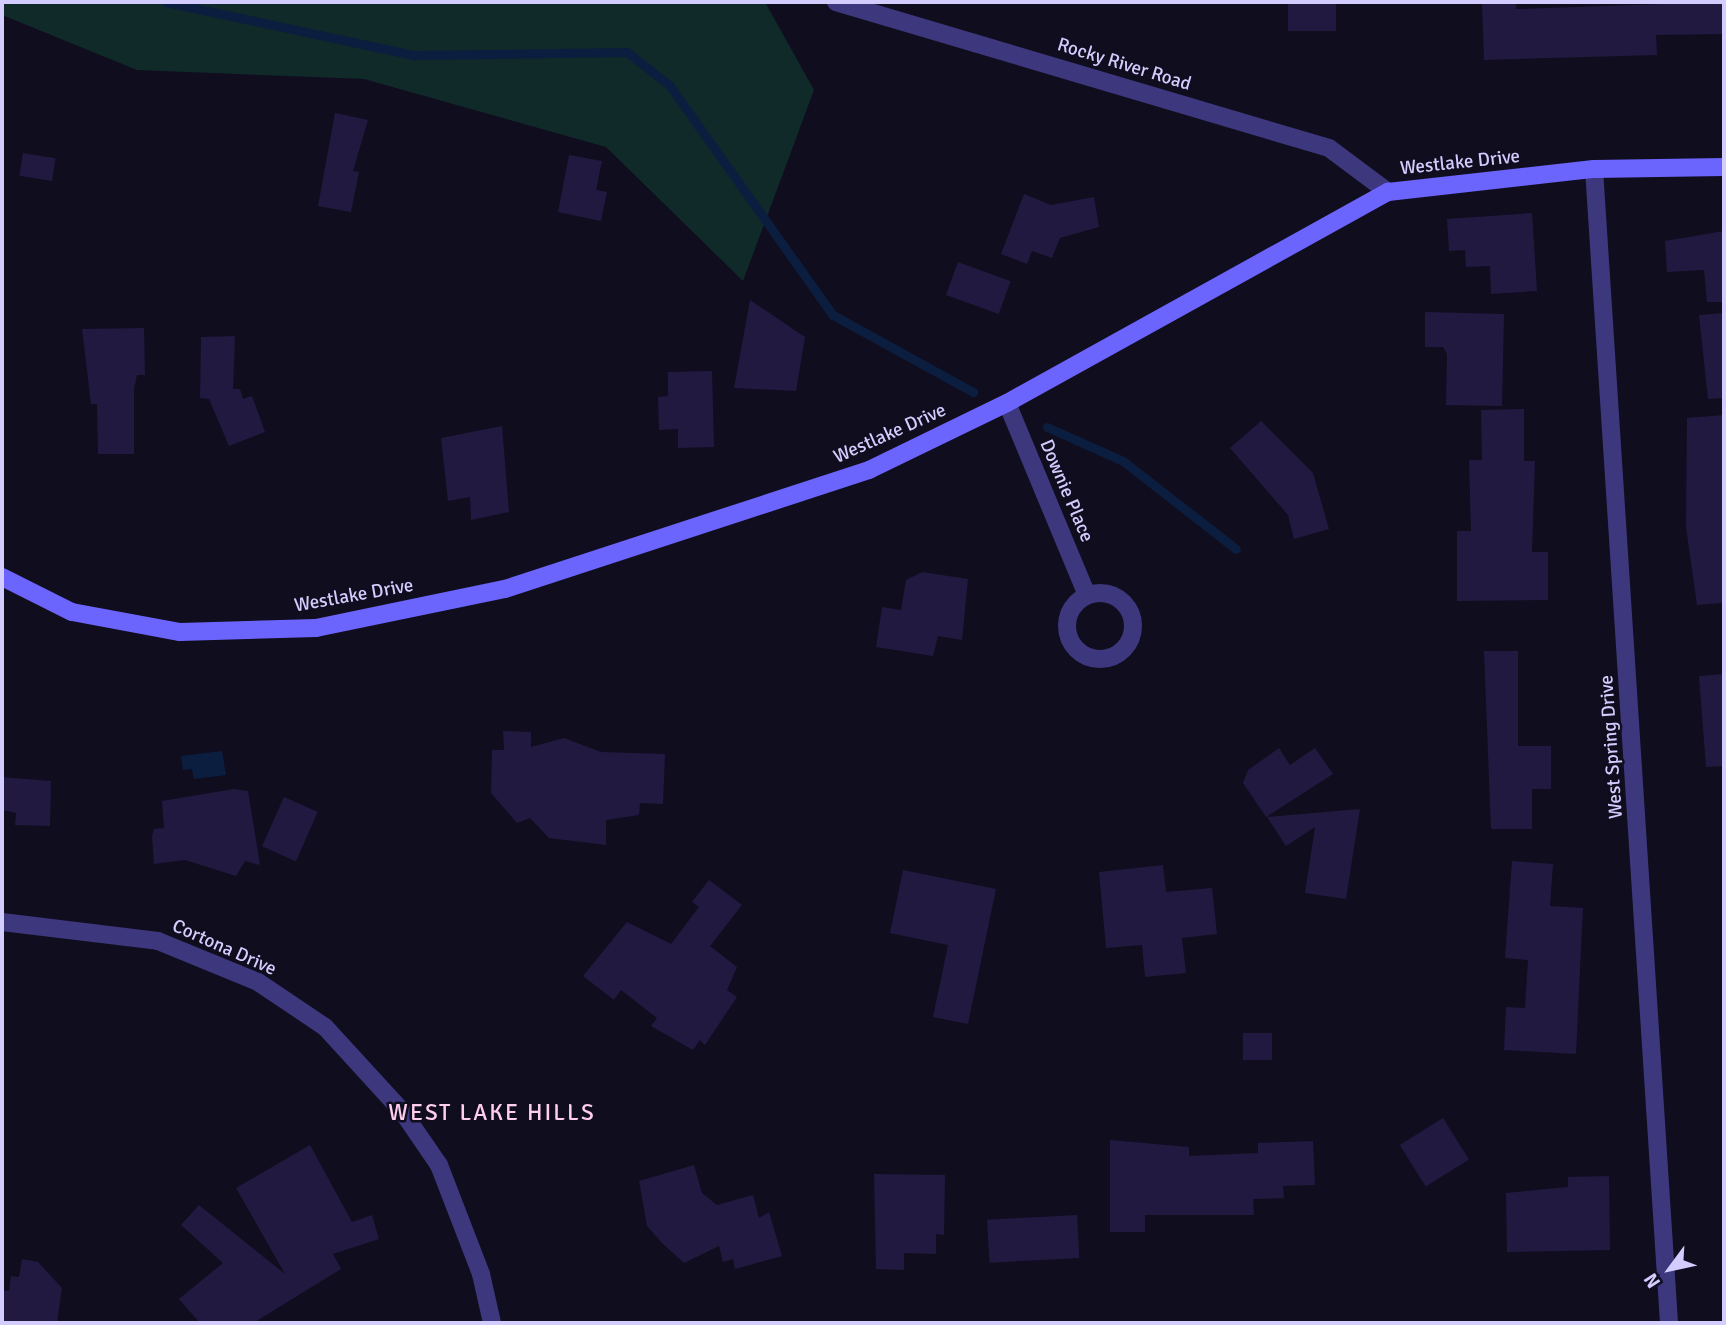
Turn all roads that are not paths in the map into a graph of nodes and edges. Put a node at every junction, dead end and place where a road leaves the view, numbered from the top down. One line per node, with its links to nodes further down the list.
1 (836, 2): 4 (street, Rocky River Road)
2 (1724, 167): 3 (street, Westlake Drive)
3 (1594, 169): 4 (street, Westlake Drive); 10 (street, West Spring Drive)
4 (1388, 192): 5 (street, Westlake Drive)
5 (1007, 403): 6 (street, Westlake Drive); 7 (street, Downie Place)
6 (2, 577)
7 (1087, 595)
8 (2, 922): 9 (street, Cortona Drive)
9 (492, 1323)
10 (1669, 1323)

